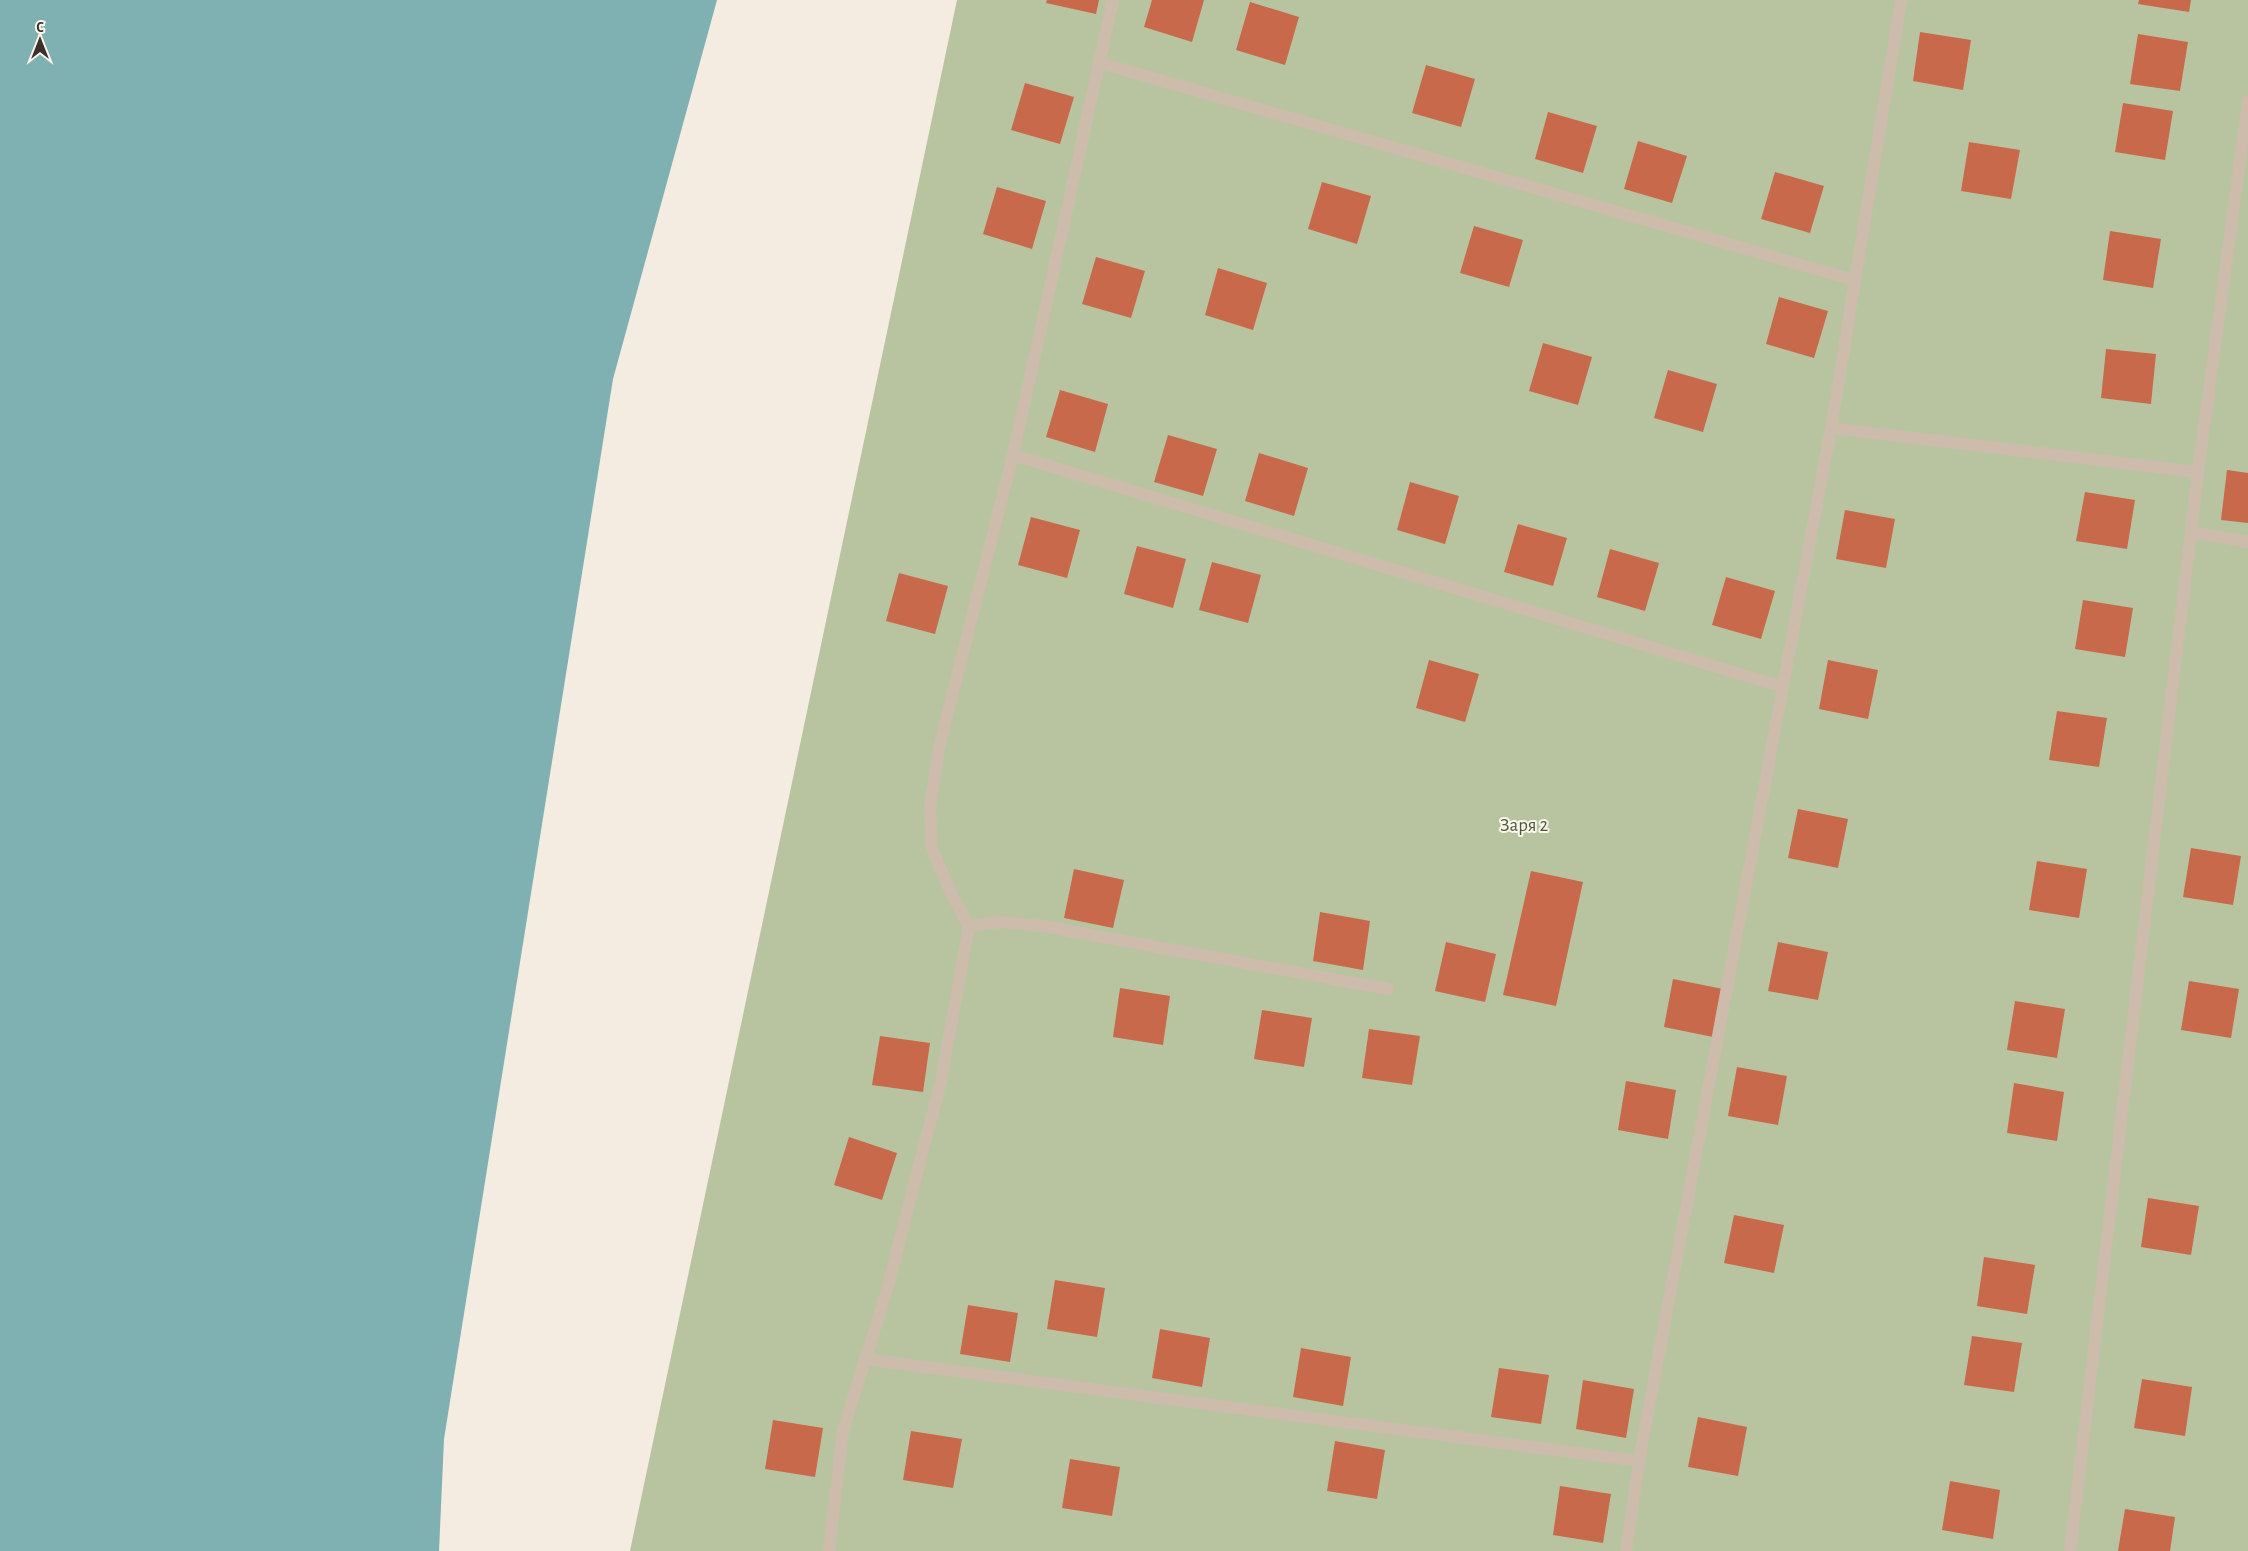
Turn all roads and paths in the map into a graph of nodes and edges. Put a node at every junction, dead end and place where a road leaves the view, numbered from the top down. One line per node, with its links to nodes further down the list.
1 (1113, 0): 3 (lane)
2 (1901, 0): 5 (lane)
3 (1100, 63): 5 (lane); 7 (lane)
4 (2248, 101): 8 (lane)
5 (1854, 280): 6 (lane)
6 (1831, 428): 8 (lane); 11 (lane)
7 (1013, 455): 11 (lane); 12 (lane)
8 (2198, 472): 9 (lane)
9 (2192, 532): 10 (lane); 18 (lane)
10 (2248, 542)
11 (1783, 688): 15 (lane)
12 (969, 926): 13 (lane); 14 (lane)
13 (1388, 989)
14 (864, 1359): 15 (lane); 16 (lane)
15 (1639, 1461): 17 (lane)
16 (829, 1551)
17 (1626, 1551)
18 (2070, 1551)

